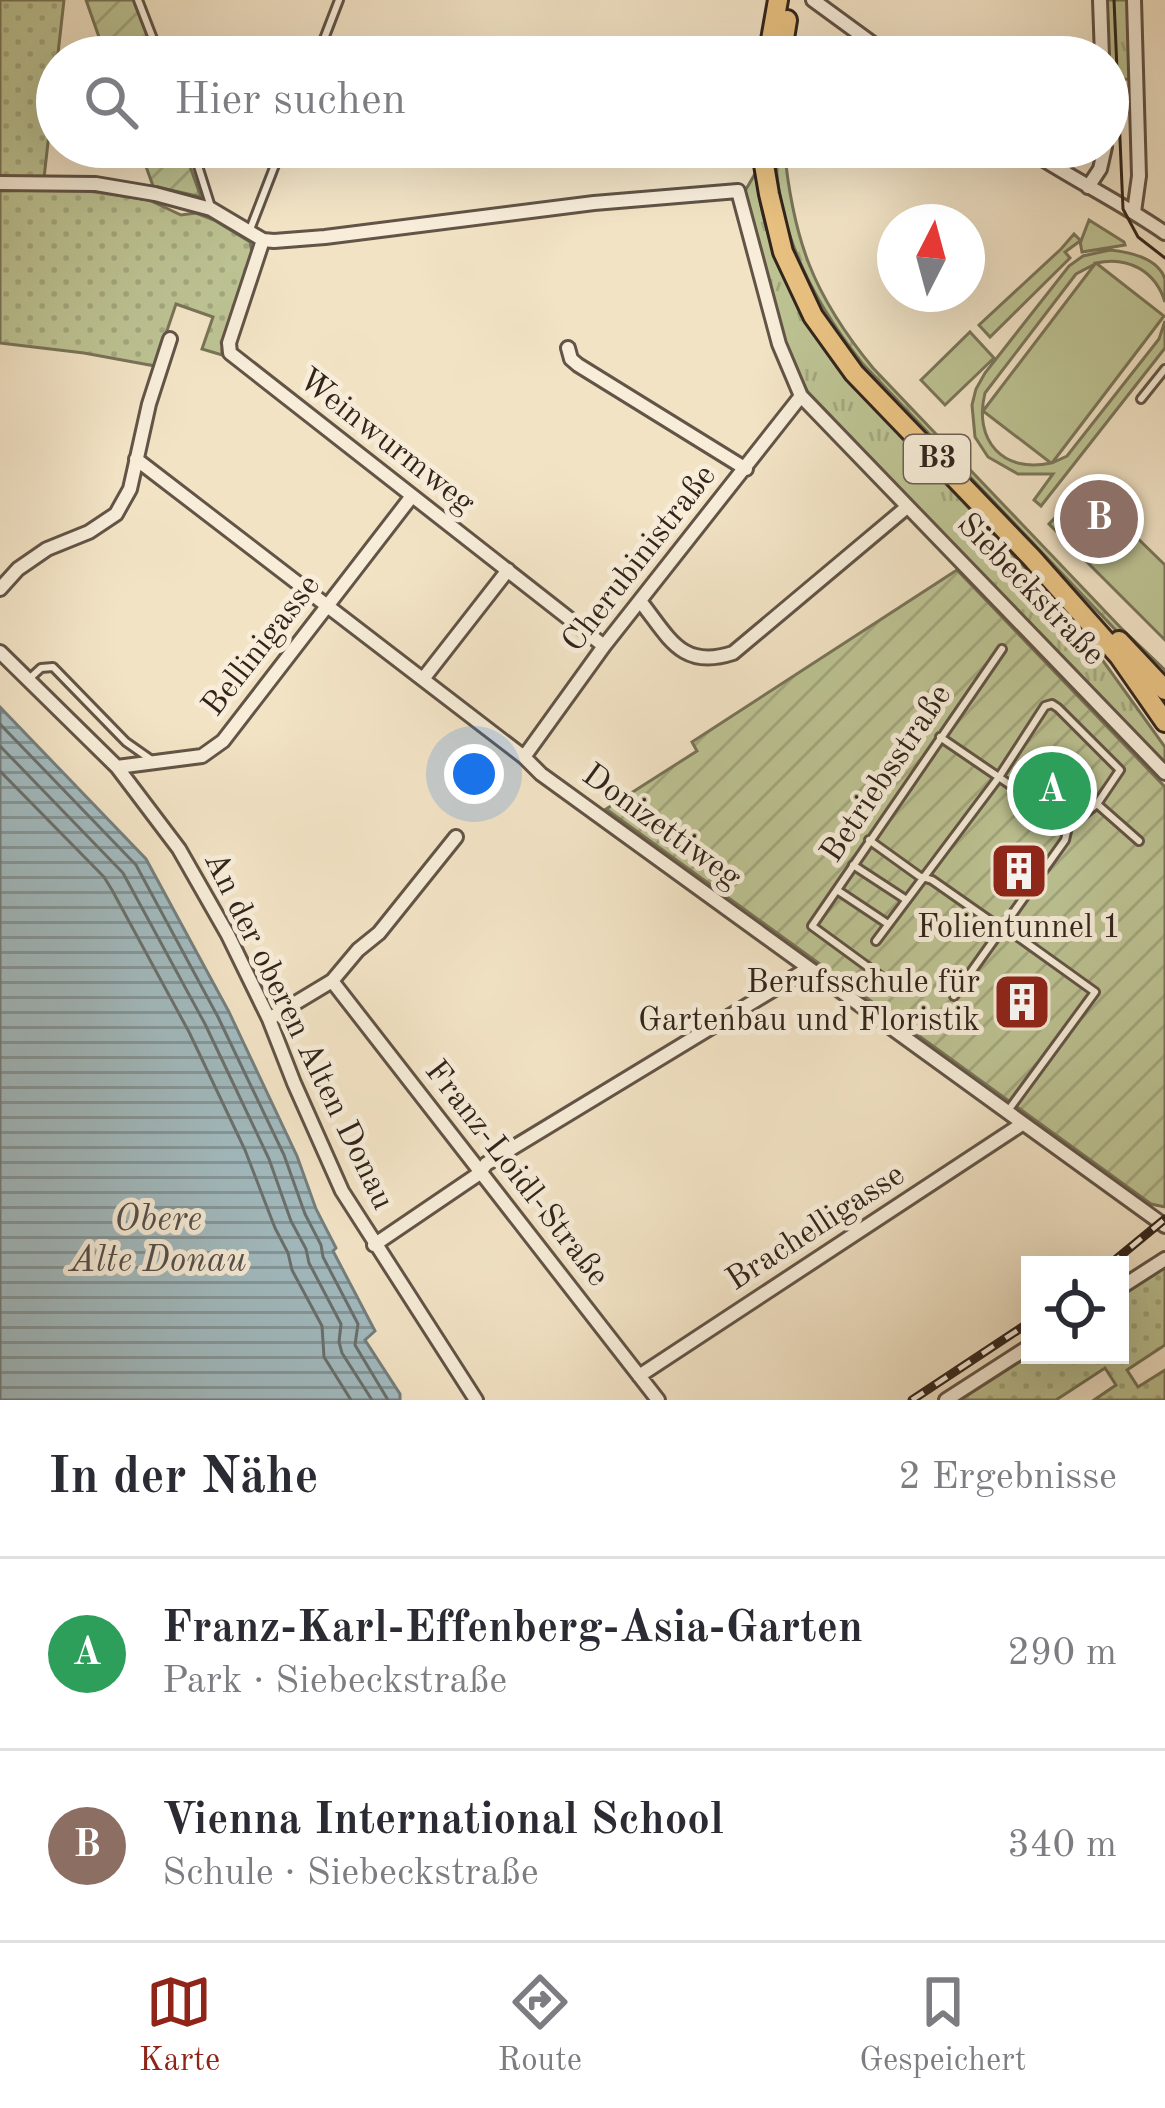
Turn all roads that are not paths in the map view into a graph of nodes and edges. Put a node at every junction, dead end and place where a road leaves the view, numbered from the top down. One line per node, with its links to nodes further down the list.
1 (138, 0): 8 (lane)
2 (339, 0): 9 (lane)
3 (778, 0): 10 (main road)
4 (790, 0): 11 (main road)
5 (813, 0): 12 (street)
6 (1100, 0): 13 (street)
7 (1134, 0): 24 (street)
8 (152, 36)
9 (325, 36)
10 (772, 36)
11 (784, 36)
12 (862, 36)
13 (1101, 36)
14 (199, 168): 23 (lane)
15 (274, 168): 25 (lane)
16 (766, 168): 22 (main road, B3)
17 (771, 168): 22 (main road, B3)
18 (1057, 168): 21 (street)
19 (1100, 168): 21 (street)
20 (0, 183): 23 (street)
21 (1088, 188): 24 (street)
22 (772, 194): 46 (main road, Siebeckstraße / B3); 47 (main road, Siebeckstraße / B3)
23 (212, 209): 25 (street)
24 (1135, 212): 26 (street)
25 (249, 232): 27 (street)
26 (1165, 232)
27 (263, 240): 31 (street, Siebeckstraße); 35 (street, Weinwurmweg)
28 (170, 339): 33 (street)
29 (568, 348): 34 (street)
30 (1165, 369): 32 (lane)
31 (801, 396): 34 (street, Cherubinistraße); 36 (street, Siebeckstraße)
32 (1141, 399)
33 (136, 459): 38 (street); 40 (street, Donizettiweg)
34 (746, 470): 39 (street, Cherubinistraße)
35 (412, 496): 37 (street, Weinwurmweg); 40 (street, Bellinigasse)
36 (907, 507): 39 (street); 52 (street, Siebeckstraße)
37 (508, 570): 41 (street, Weinwurmweg); 45 (street)
38 (0, 589)
39 (640, 601): 41 (street, Cherubinistraße)
40 (328, 605): 45 (street, Donizettiweg); 50 (street, Bellinigasse)
41 (604, 646): 49 (street, Cherubinistraße)
42 (1002, 649): 48 (lane, Betriebsstraße)
43 (0, 652): 44 (street, An der oberen Alten Donau)
44 (29, 679): 50 (lane); 51 (street, An der oberen Alten Donau)
45 (423, 679): 49 (street, Donizettiweg)
46 (1165, 690)
47 (1165, 722)
48 (940, 737): 53 (lane); 57 (lane, Betriebsstraße)
49 (524, 757): 66 (street, Donizettiweg)
50 (156, 763): 51 (street, Bellinigasse)
51 (117, 767): 70 (street, An der oberen Alten Donau)
52 (1165, 773)
53 (999, 777): 54 (lane); 55 (lane); 60 (lane)
54 (1096, 804): 55 (lane); 58 (lane)
55 (1068, 827): 64 (lane)
56 (456, 837): 67 (street)
57 (869, 840): 59 (lane, Betriebsstraße); 60 (lane)
58 (1139, 841)
59 (854, 865): 61 (lane, Betriebsstraße); 62 (lane)
60 (925, 878): 62 (lane); 64 (lane)
61 (837, 890): 63 (lane); 68 (lane, Betriebsstraße)
62 (906, 900): 63 (lane)
63 (888, 924): 65 (lane)
64 (1002, 928): 69 (lane); 71 (lane)
65 (876, 940)
66 (809, 968): 71 (street, Donizettiweg); 73 (street)
67 (332, 981): 70 (street); 73 (street, Franz-Loidl-Straße)
68 (890, 983)
69 (954, 996)
70 (269, 1019): 75 (street, An der oberen Alten Donau)
71 (1006, 1112): 72 (street, Donizettiweg)
72 (1022, 1124): 74 (street, Donizettiweg); 79 (street, Brachelligasse)
73 (480, 1173): 75 (street); 79 (street, Franz-Loidl-Straße)
74 (1165, 1226)
75 (374, 1245): 80 (street, An der oberen Alten Donau)
76 (1165, 1258): 77 (street)
77 (1129, 1282)
78 (1021, 1352): 82 (street)
79 (639, 1376): 81 (street, Franz-Loidl-Straße)
80 (476, 1400)
81 (658, 1400)
82 (946, 1400)

